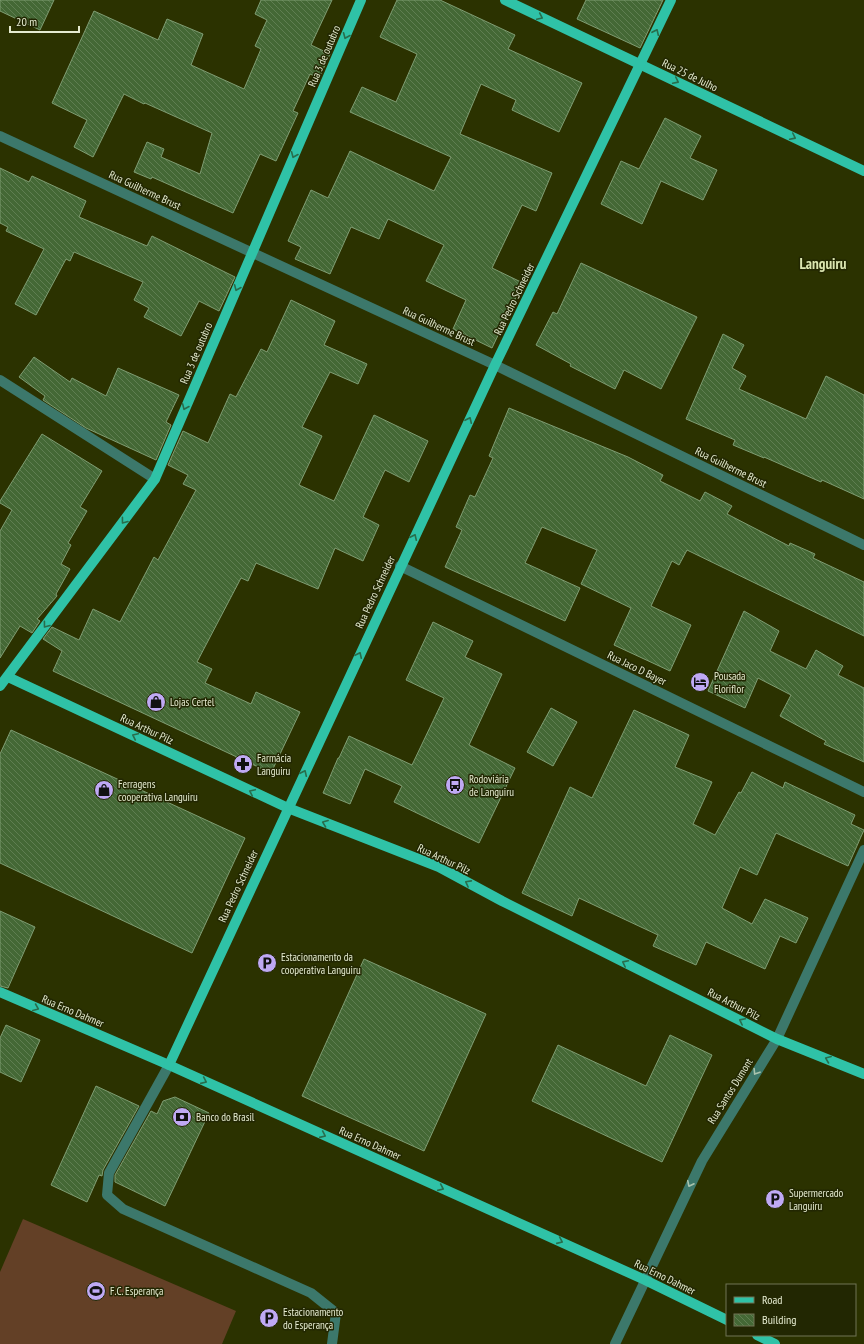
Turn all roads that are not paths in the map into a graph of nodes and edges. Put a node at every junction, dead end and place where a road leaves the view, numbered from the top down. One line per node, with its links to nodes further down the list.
1 (361, 0): 7 (main road, Rua 3 de outubro, one-way to 7)
2 (505, 0): 4 (main road, Rua 25 de Julho, one-way to 4)
3 (671, 0): 4 (main road, Rua Pedro Schneider, one-way to 3)
4 (640, 64): 6 (main road, Rua 25 de Julho, one-way to 6); 8 (main road, Rua Pedro Schneider)
5 (0, 136): 7 (street, Rua Guilherme Brust)
6 (864, 171)
7 (252, 252): 8 (street, Rua Guilherme Brust); 10 (main road, Rua 3 de outubro, one-way to 10)
8 (495, 365): 11 (street, Rua Guilherme Brust); 12 (main road, Rua Pedro Schneider, one-way to 8)
9 (0, 380): 10 (street)
10 (155, 479): 13 (main road, Rua 3 de outubro, one-way to 13)
11 (864, 545)
12 (400, 566): 15 (street, Rua Jaco D Bayer); 16 (main road, Rua Pedro Schneider, one-way to 12)
13 (8, 677): 14 (main road, Rua 3 de outubro); 16 (main road, Rua Arthur Pilz, one-way to 13)
14 (0, 686)
15 (864, 792)
16 (288, 808): 19 (main road, Rua Arthur Pilz, one-way to 16); 20 (main road, Rua Pedro Schneider)
17 (864, 850): 19 (street, Rua Santos Dumont)
18 (0, 992): 20 (main road, Rua Erno Dahmer, one-way to 20)
19 (776, 1039): 21 (main road, Rua Arthur Pilz, one-way to 19); 22 (street, Rua Santos Dumont, one-way to 22)
20 (169, 1065): 22 (main road, Rua Erno Dahmer, one-way to 22); 25 (street, Rua Pedro Schneider)
21 (864, 1074)
22 (645, 1280): 23 (main road, Rua Erno Dahmer); 26 (street, Rua Santos Dumont)
23 (726, 1320)
24 (759, 1336): 27 (main road)
25 (332, 1344)
26 (615, 1344)
27 (775, 1344)

